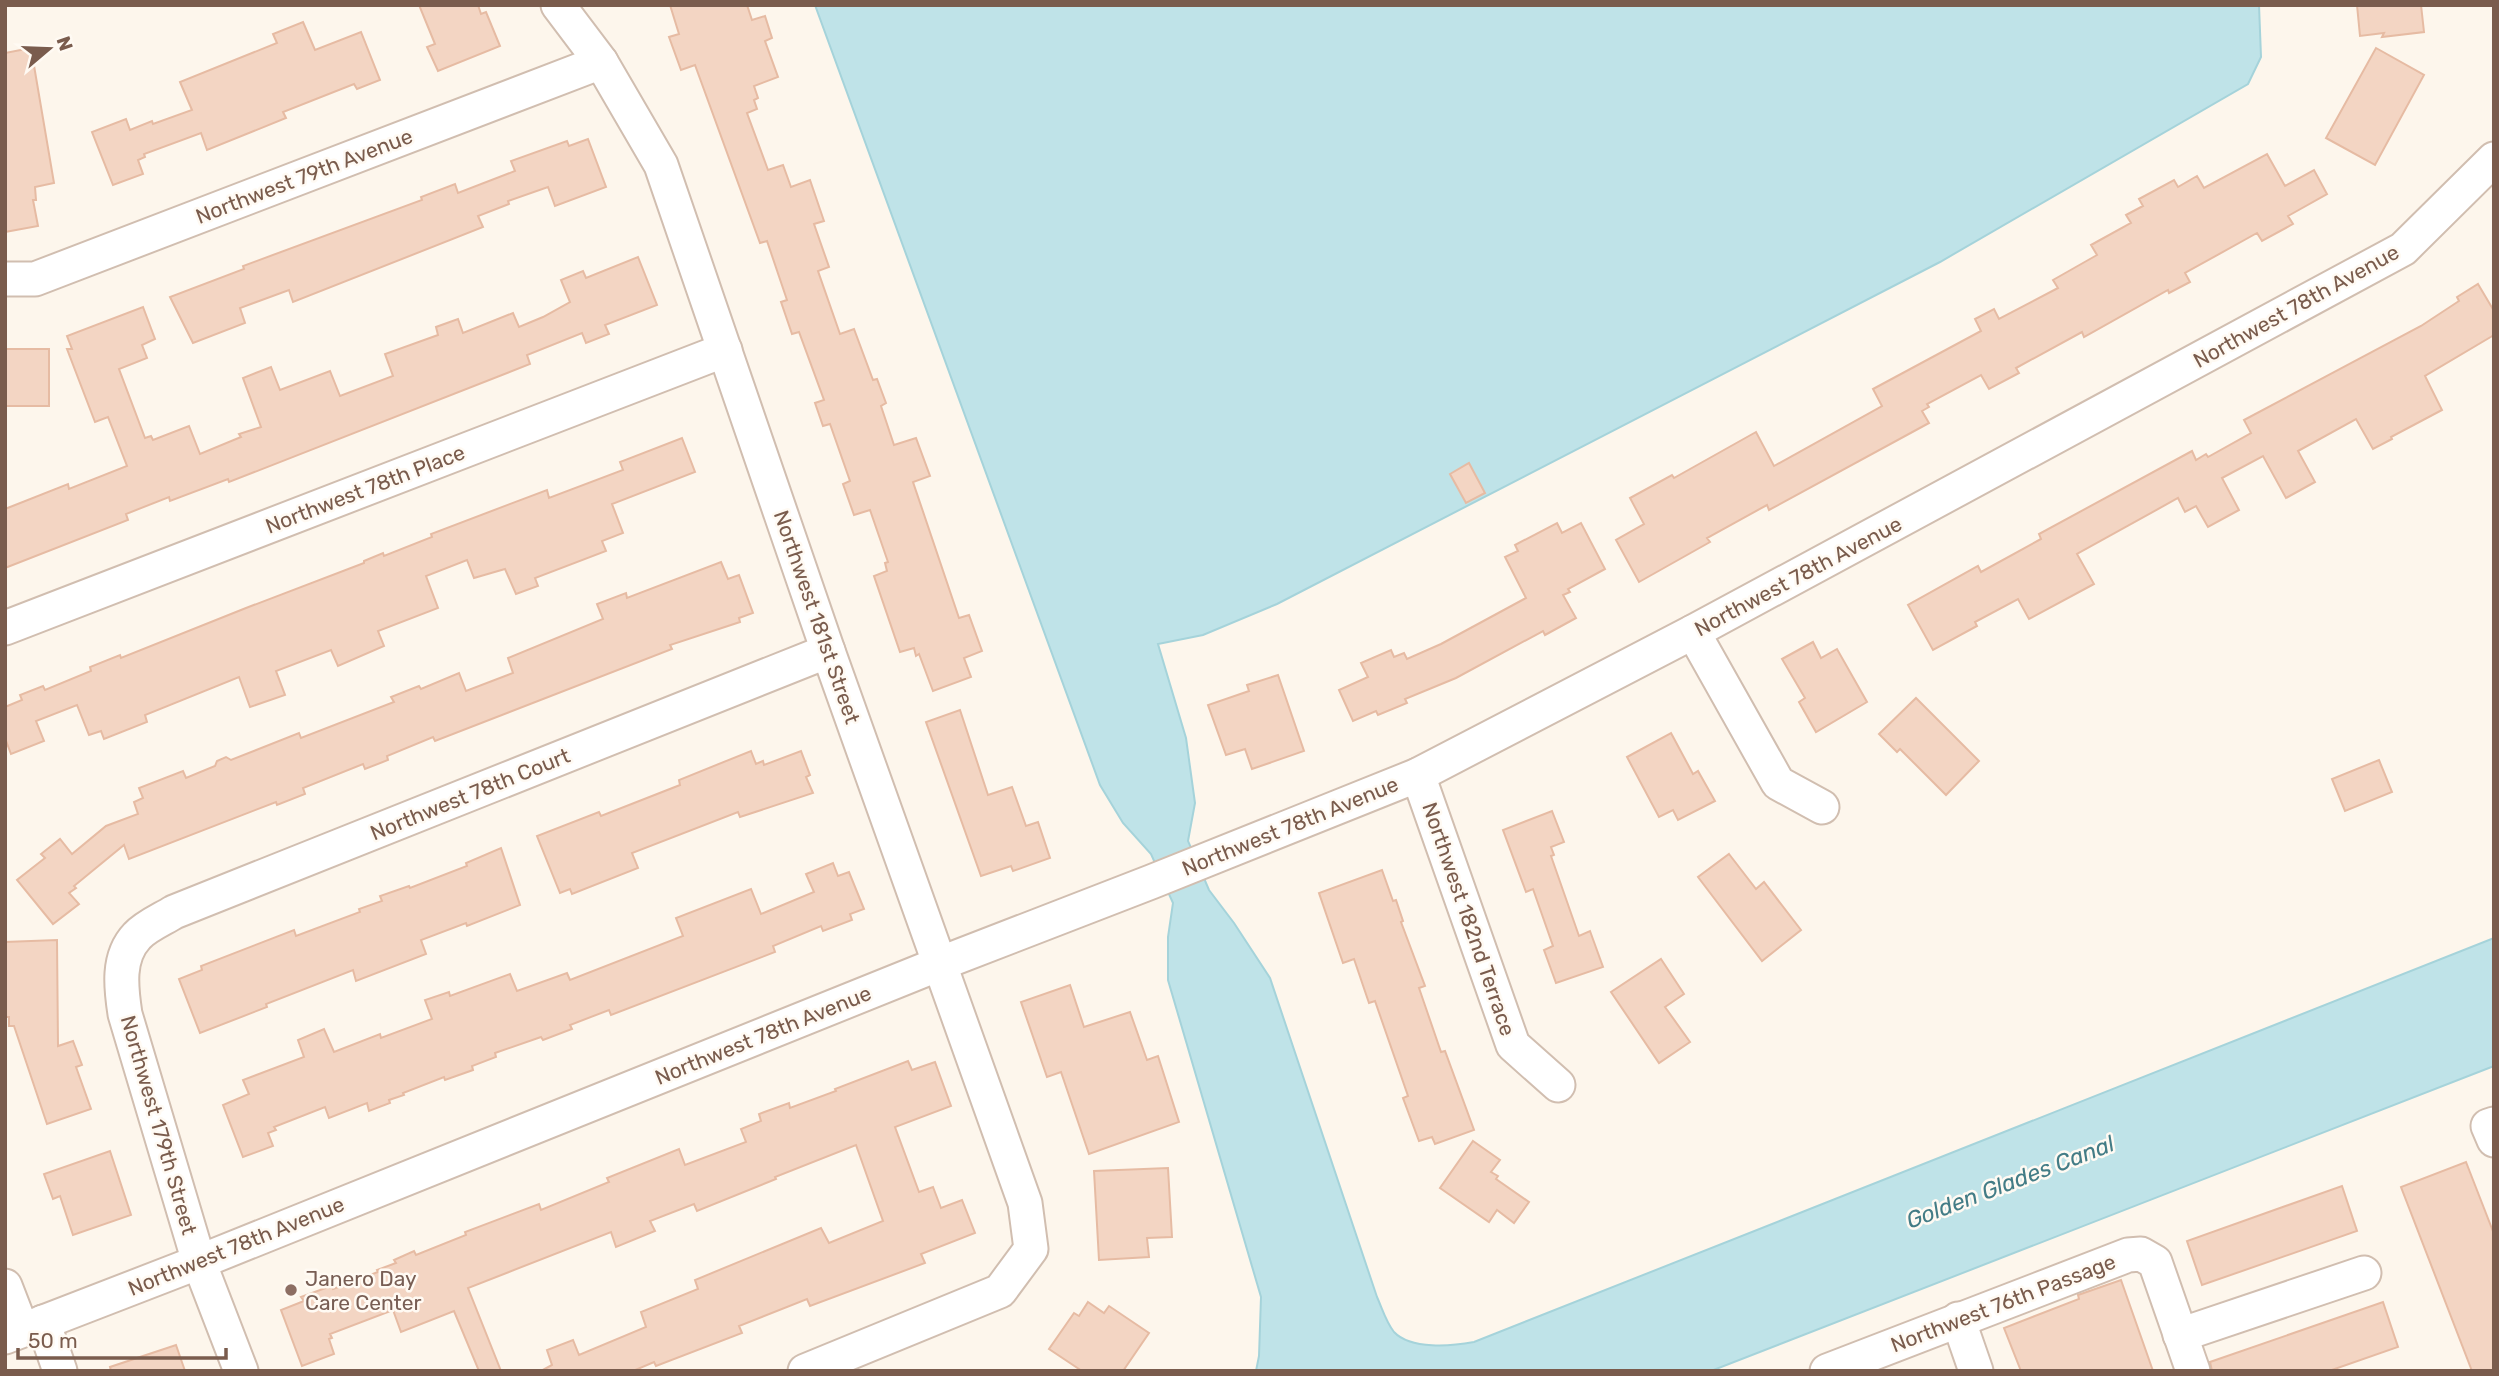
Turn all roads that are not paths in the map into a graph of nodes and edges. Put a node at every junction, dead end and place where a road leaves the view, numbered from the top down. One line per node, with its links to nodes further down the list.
1 (558, 5): 2 (street, Northwest 181st Street)
2 (601, 62): 4 (street, Northwest 79th Avenue); 5 (street, Northwest 181st Street)
3 (2494, 159): 7 (street, Northwest 78th Avenue)
4 (5, 279)
5 (725, 350): 6 (street, Northwest 78th Place); 8 (street, Northwest 181st Street)
6 (5, 628)
7 (1693, 632): 9 (street, Northwest 78th Avenue); 10 (street)
8 (828, 652): 11 (street, Northwest 78th Court); 12 (street, Northwest 181st Street)
9 (1418, 775): 12 (street, Northwest 78th Avenue); 13 (street, Northwest 182nd Terrace)
10 (1822, 807)
11 (126, 956): 16 (street, Northwest 179th Street)
12 (939, 964): 16 (street, Northwest 78th Avenue); 24 (street, Northwest 181st Street)
13 (1558, 1085)
14 (2494, 1124): 15 (street)
15 (2494, 1140)
16 (199, 1262): 20 (street, Northwest 78th Avenue); 23 (street, Northwest 179th Street)
17 (2364, 1273): 21 (street)
18 (5, 1286): 20 (street)
19 (1958, 1319): 21 (street, Northwest 76th Passage); 25 (street, Northwest 76th Passage); 26 (street)
20 (23, 1330): 22 (street)
21 (2180, 1335): 27 (street)
22 (60, 1371)
23 (241, 1371)
24 (805, 1371)
25 (1827, 1371)
26 (1976, 1371)
27 (2193, 1371)

